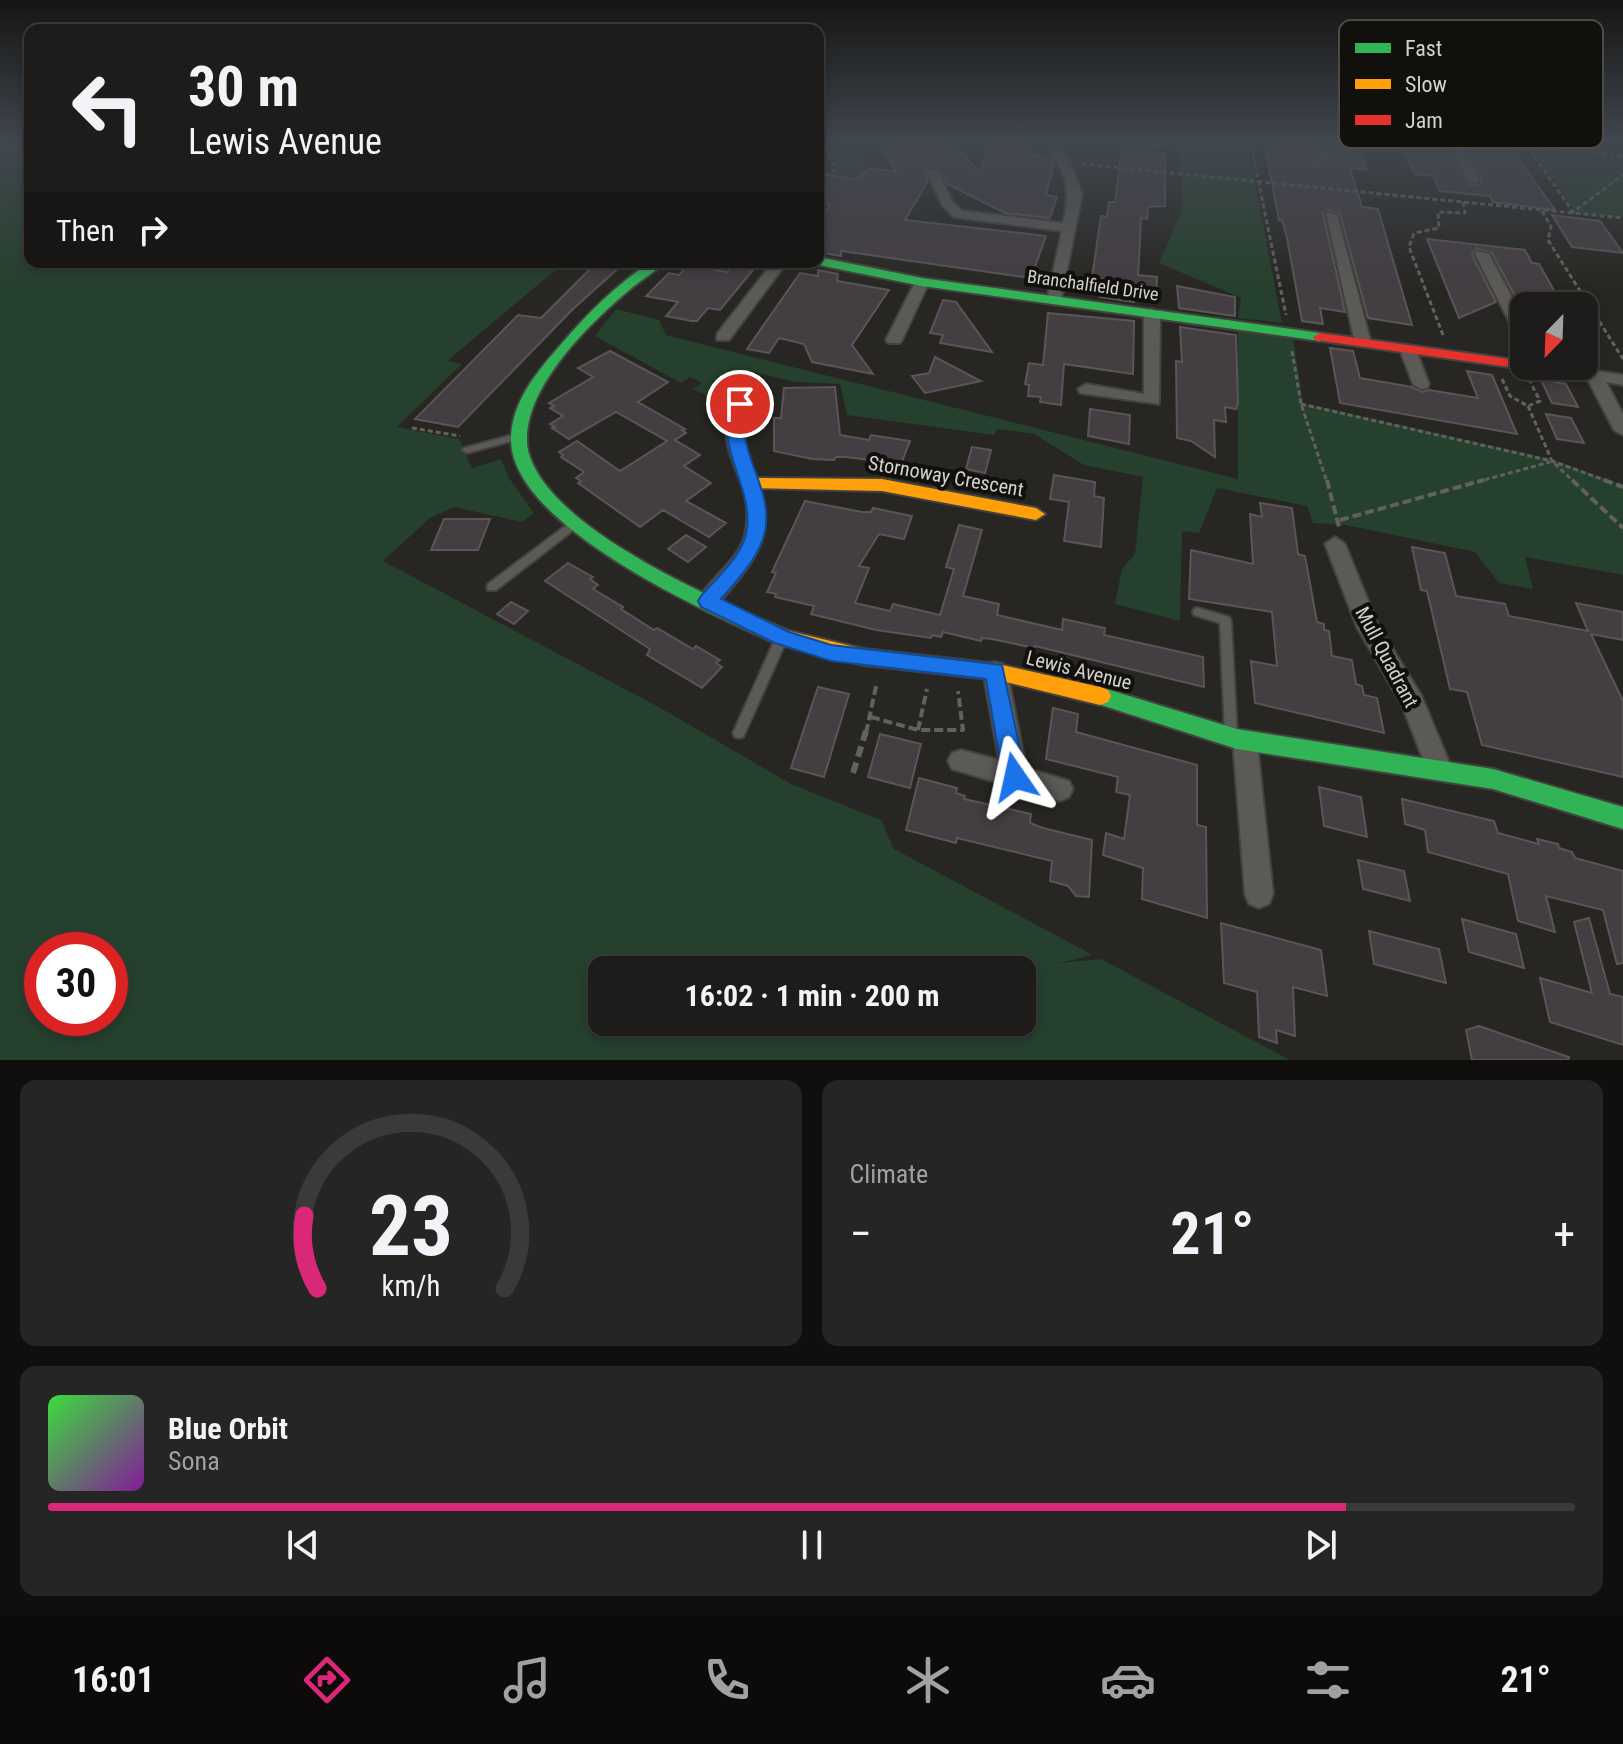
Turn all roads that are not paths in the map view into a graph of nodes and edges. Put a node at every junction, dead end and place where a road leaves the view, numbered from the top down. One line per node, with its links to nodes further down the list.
1 (942, 190): 4 (street)
2 (1075, 190): 4 (street)
3 (1331, 215): 15 (street)
4 (1071, 228): 10 (street)
5 (1482, 254): 11 (street)
6 (824, 262): 9 (street, Branchalfield Drive)
7 (648, 268): 25 (street, Lewis Avenue)
8 (775, 268): 13 (street)
9 (922, 282): 10 (street, Branchalfield Drive); 14 (street)
10 (1054, 300): 12 (street, Branchalfield Drive)
11 (1510, 308)
12 (1152, 314): 15 (street, Branchalfield Drive); 23 (street)
13 (723, 337)
14 (894, 340)
15 (1363, 343): 16 (street, Branchalfield Drive)
16 (1408, 350): 17 (street, Branchalfield Drive); 21 (street)
17 (1510, 364)
18 (1598, 377): 20 (street, Branchalfield Drive)
19 (1596, 380): 24 (street)
20 (1623, 380)
21 (1421, 384)
22 (749, 386): 27 (street)
23 (1086, 389)
24 (1623, 430)
25 (520, 436): 26 (lane); 29 (street, Lewis Avenue)
26 (467, 450)
27 (752, 484): 28 (street, Stornoway Crescent); 32 (street)
28 (1036, 514)
29 (576, 522): 31 (lane); 32 (street, Lewis Avenue)
30 (1335, 544): 39 (street, Mull Quadrant)
31 (492, 587)
32 (708, 601): 34 (street, Lewis Avenue)
33 (1198, 612): 37 (lane)
34 (782, 637): 35 (street, Lewis Avenue); 36 (lane)
35 (995, 671): 37 (street, Lewis Avenue); 40 (street)
36 (739, 733)
37 (1238, 739): 39 (street, Lewis Avenue); 43 (street)
38 (961, 761): 40 (street)
39 (1439, 769): 42 (street, Lewis Avenue)
40 (1015, 777): 41 (street)
41 (1060, 789)
42 (1623, 818)
43 (1259, 894)

